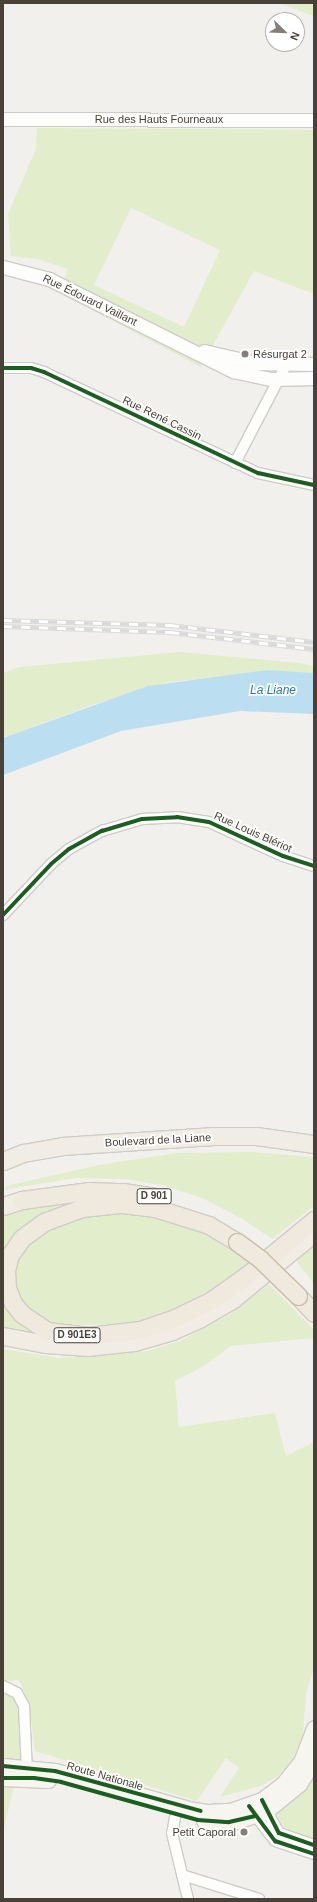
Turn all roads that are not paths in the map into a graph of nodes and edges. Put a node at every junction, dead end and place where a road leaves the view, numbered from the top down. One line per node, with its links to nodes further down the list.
1 (3, 119): 2 (street, Rue des Hauts Fourneaux)
2 (314, 120)
3 (3, 267): 4 (street, Rue Édouard Vaillant)
4 (174, 341): 6 (street, Rue Édouard Vaillant); 9 (street, Rue Édouard Vaillant)
5 (314, 364): 6 (street, Rue Édouard Vaillant)
6 (286, 365): 9 (street)
7 (3, 368): 10 (street, Rue René Cassin)
8 (314, 378): 9 (street, Rue Édouard Vaillant)
9 (278, 380): 10 (street)
10 (235, 463): 11 (street, Rue René Cassin)
11 (314, 485)
12 (314, 866): 13 (street, Rue Louis Blériot)
13 (3, 915)
14 (314, 1144): 15 (main road, Boulevard de la Liane)
15 (3, 1160)
16 (22, 1200): 17 (main road, D 901); 20 (highway, D 901)
17 (3, 1206)
18 (314, 1220): 20 (highway, D 901E3)
19 (314, 1233): 23 (main road, D 901E3)
20 (241, 1239): 21 (highway, D 901)
21 (305, 1296): 22 (highway, D 901)
22 (314, 1313)
23 (3, 1336)
24 (3, 1686): 28 (street)
25 (314, 1728): 30 (main road, Route Nationale)
26 (314, 1760): 30 (main road, Route Nationale)
27 (3, 1766): 28 (main road, Route Nationale)
28 (27, 1772): 29 (main road, Route Nationale); 31 (main road, Route Nationale)
29 (3, 1778)
30 (258, 1809): 31 (main road, Route Nationale); 32 (street); 33 (street)
31 (176, 1810): 34 (street)
32 (314, 1846)
33 (314, 1854)
34 (182, 1875): 35 (street); 36 (street)
35 (188, 1899)
36 (259, 1899)

